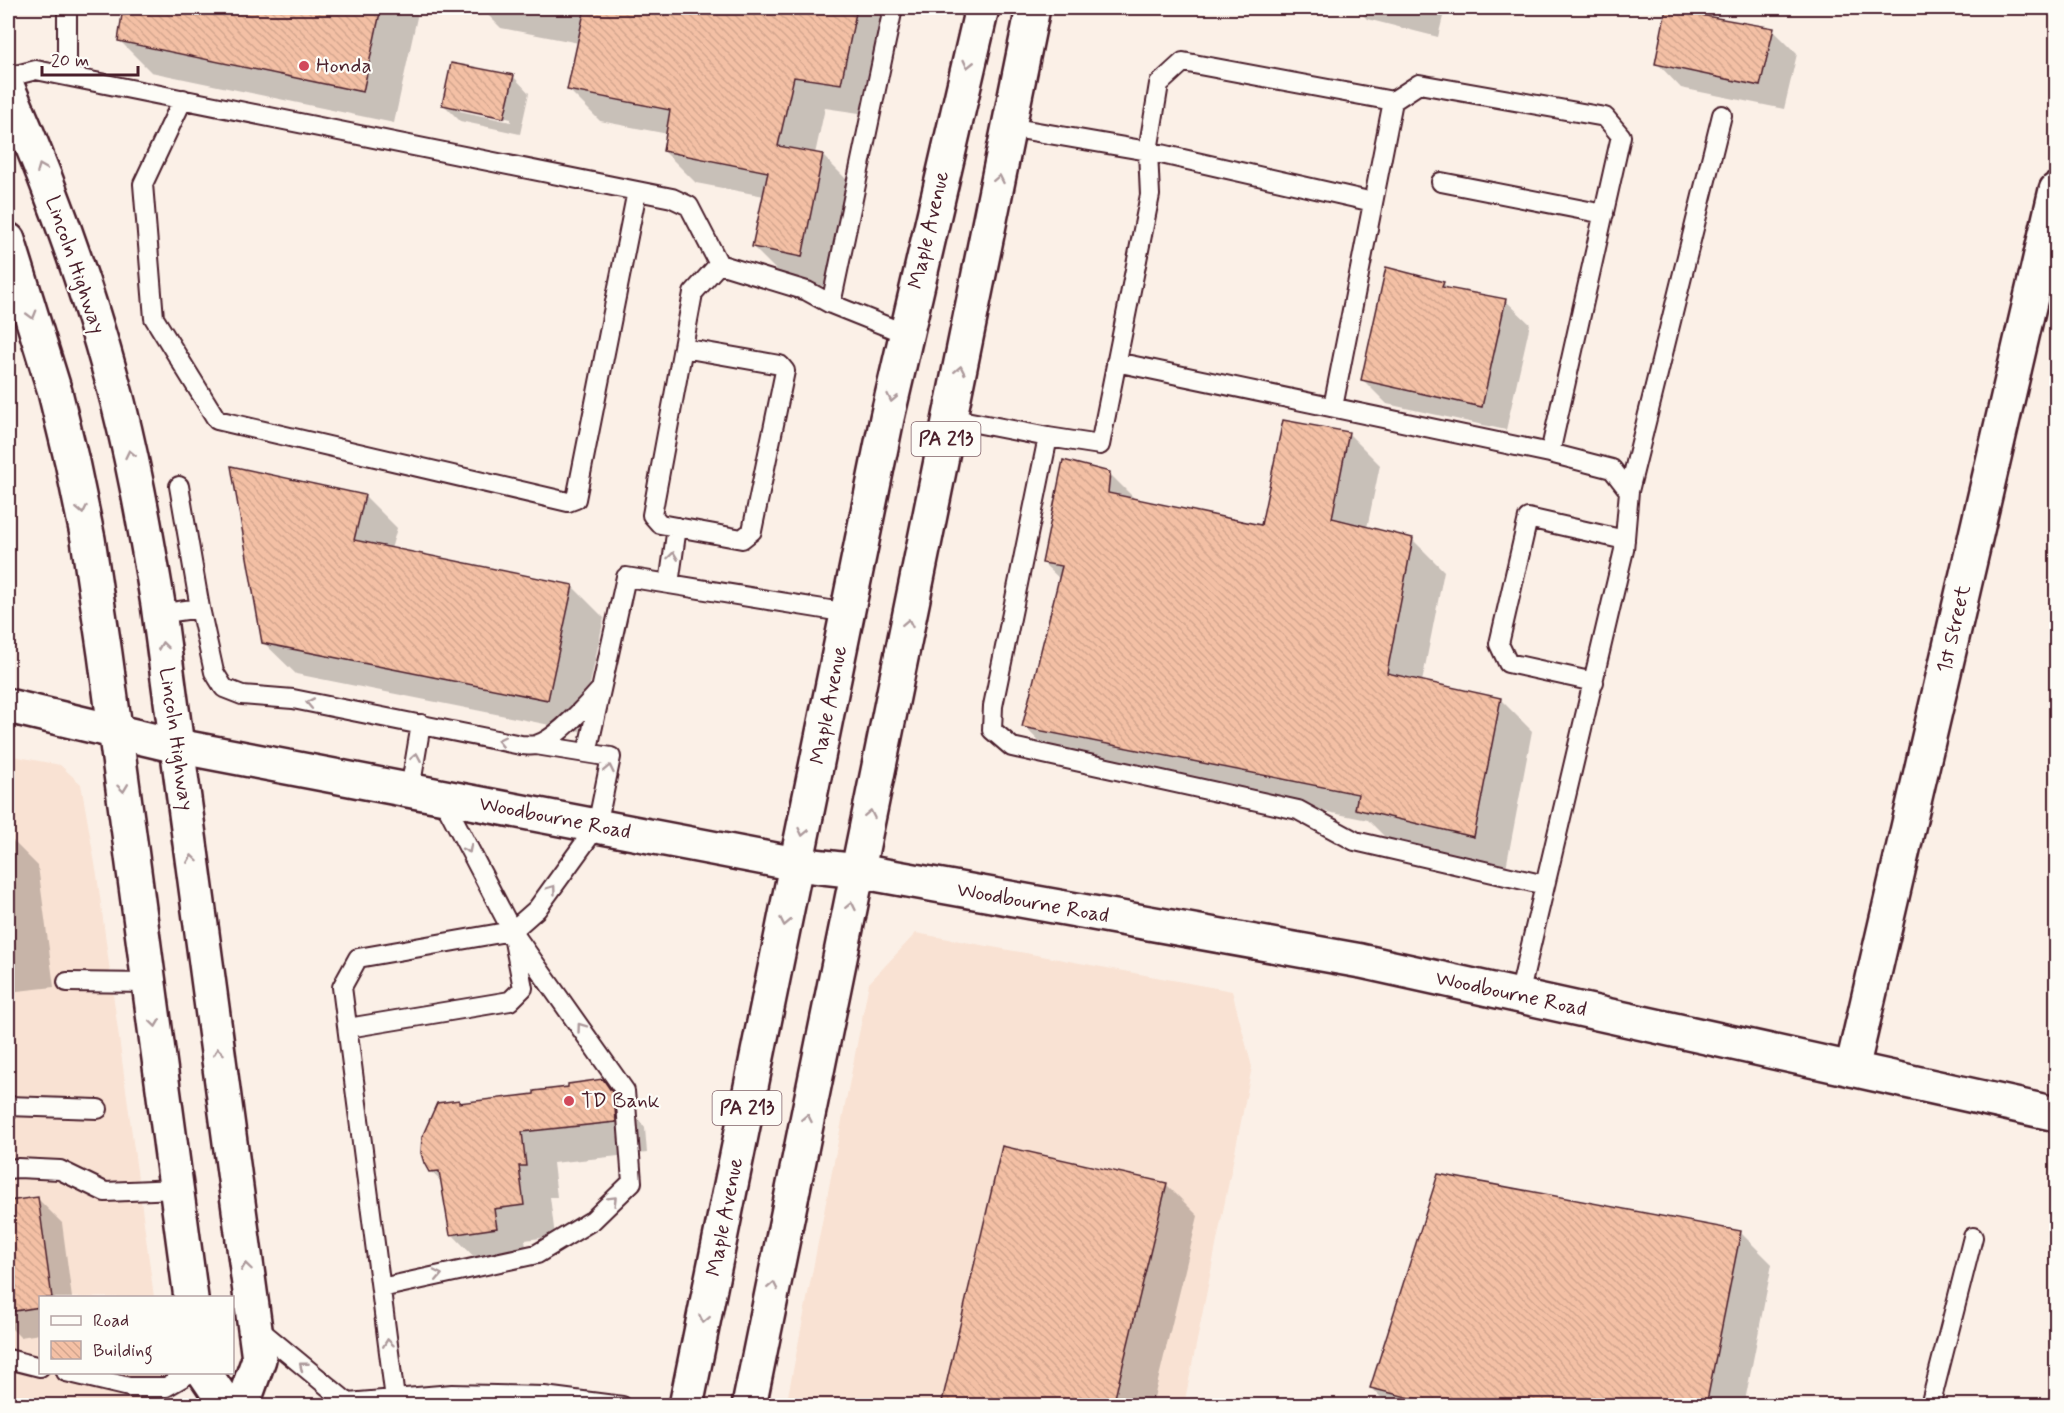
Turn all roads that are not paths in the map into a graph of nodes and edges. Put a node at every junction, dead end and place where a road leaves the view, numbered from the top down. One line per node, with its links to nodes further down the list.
1 (66, 8): 5 (lane)
2 (893, 8): 20 (lane)
3 (982, 8): 21 (main road, Maple Avenue / PA 213, one-way to 21)
4 (1034, 8): 11 (main road, PA 213)
5 (68, 76): 6 (lane); 8 (lane)
6 (8, 78)
7 (8, 88): 35 (main road, Lincoln Highway, one-way to 7)
8 (183, 99): 15 (lane); 15 (lane)
9 (1393, 101): 12 (lane); 16 (lane); 17 (lane)
10 (1722, 115): 29 (lane)
11 (1009, 127): 12 (lane); 25 (main road, PA 213, one-way to 11)
12 (1148, 151): 16 (lane); 23 (lane)
13 (1441, 182): 17 (lane)
14 (2056, 190): 55 (main road, 1st Street)
15 (637, 191): 19 (lane)
16 (1373, 202): 24 (lane)
17 (1604, 214): 27 (lane)
18 (8, 240): 40 (main road, one-way to 40)
19 (720, 264): 20 (lane); 22 (lane)
20 (831, 304): 21 (lane)
21 (906, 334): 34 (main road, Maple Avenue / PA 213, one-way to 34)
22 (683, 348): 30 (lane); 30 (lane)
23 (1116, 362): 24 (lane); 26 (lane)
24 (1333, 407): 27 (lane)
25 (950, 418): 26 (lane); 48 (main road, PA 213, one-way to 25)
26 (1048, 437): 49 (lane)
27 (1550, 453): 29 (lane)
28 (179, 486): 33 (lane)
29 (1629, 491): 31 (lane)
30 (677, 527): 32 (lane, one-way to 30)
31 (1625, 540): 36 (lane); 36 (lane)
32 (669, 584): 34 (lane); 37 (lane)
33 (200, 608): 35 (lane); 39 (lane, one-way to 33)
34 (848, 613): 47 (main road, Maple Avenue / PA 213, one-way to 47)
35 (158, 614): 42 (main road, Lincoln Highway, one-way to 35)
36 (1594, 682): 49 (lane)
37 (601, 689): 41 (lane); 43 (lane)
38 (8, 706): 40 (main road, Woodbourne Road)
39 (421, 724): 41 (lane, one-way to 39); 44 (lane, one-way to 39)
40 (116, 730): 42 (main road, Woodbourne Road); 52 (main road, one-way to 52)
41 (536, 745): 43 (lane)
42 (177, 746): 44 (main road, Woodbourne Road); 64 (main road, Lincoln Highway, one-way to 42)
43 (587, 753): 46 (lane, one-way to 43)
44 (410, 790): 45 (main road, Woodbourne Road)
45 (442, 797): 46 (main road, Woodbourne Road); 50 (lane, one-way to 50)
46 (597, 826): 47 (main road, Woodbourne Road); 50 (lane, one-way to 46)
47 (796, 864): 48 (main road, Woodbourne Road); 75 (main road, Maple Avenue / PA 213, one-way to 75)
48 (858, 871): 53 (main road, Woodbourne Road); 76 (main road, PA 213, one-way to 48)
49 (1545, 885): 53 (lane)
50 (512, 931): 54 (lane); 54 (lane); 62 (lane, one-way to 50)
51 (67, 982): 52 (lane)
52 (149, 983): 60 (main road, one-way to 60)
53 (1519, 996): 55 (main road, Woodbourne Road)
54 (348, 1028): 62 (lane)
55 (1852, 1069): 58 (main road, Woodbourne Road)
56 (8, 1106): 57 (lane)
57 (98, 1109)
58 (2056, 1114)
59 (8, 1169): 60 (lane)
60 (177, 1190): 63 (main road)
61 (1973, 1237): 77 (lane)
62 (381, 1287): 70 (lane, one-way to 62)
63 (191, 1296)
64 (254, 1325): 71 (lane, one-way to 64); 73 (main road, Lincoln Highway)
65 (8, 1359): 66 (lane)
66 (39, 1367)
67 (74, 1374): 68 (lane)
68 (189, 1374)
69 (205, 1374): 72 (main road)
70 (395, 1399): 71 (lane); 74 (lane)
71 (347, 1404)
72 (227, 1406)
73 (242, 1406)
74 (622, 1406)
75 (686, 1406)
76 (749, 1406)
77 (1930, 1406)

